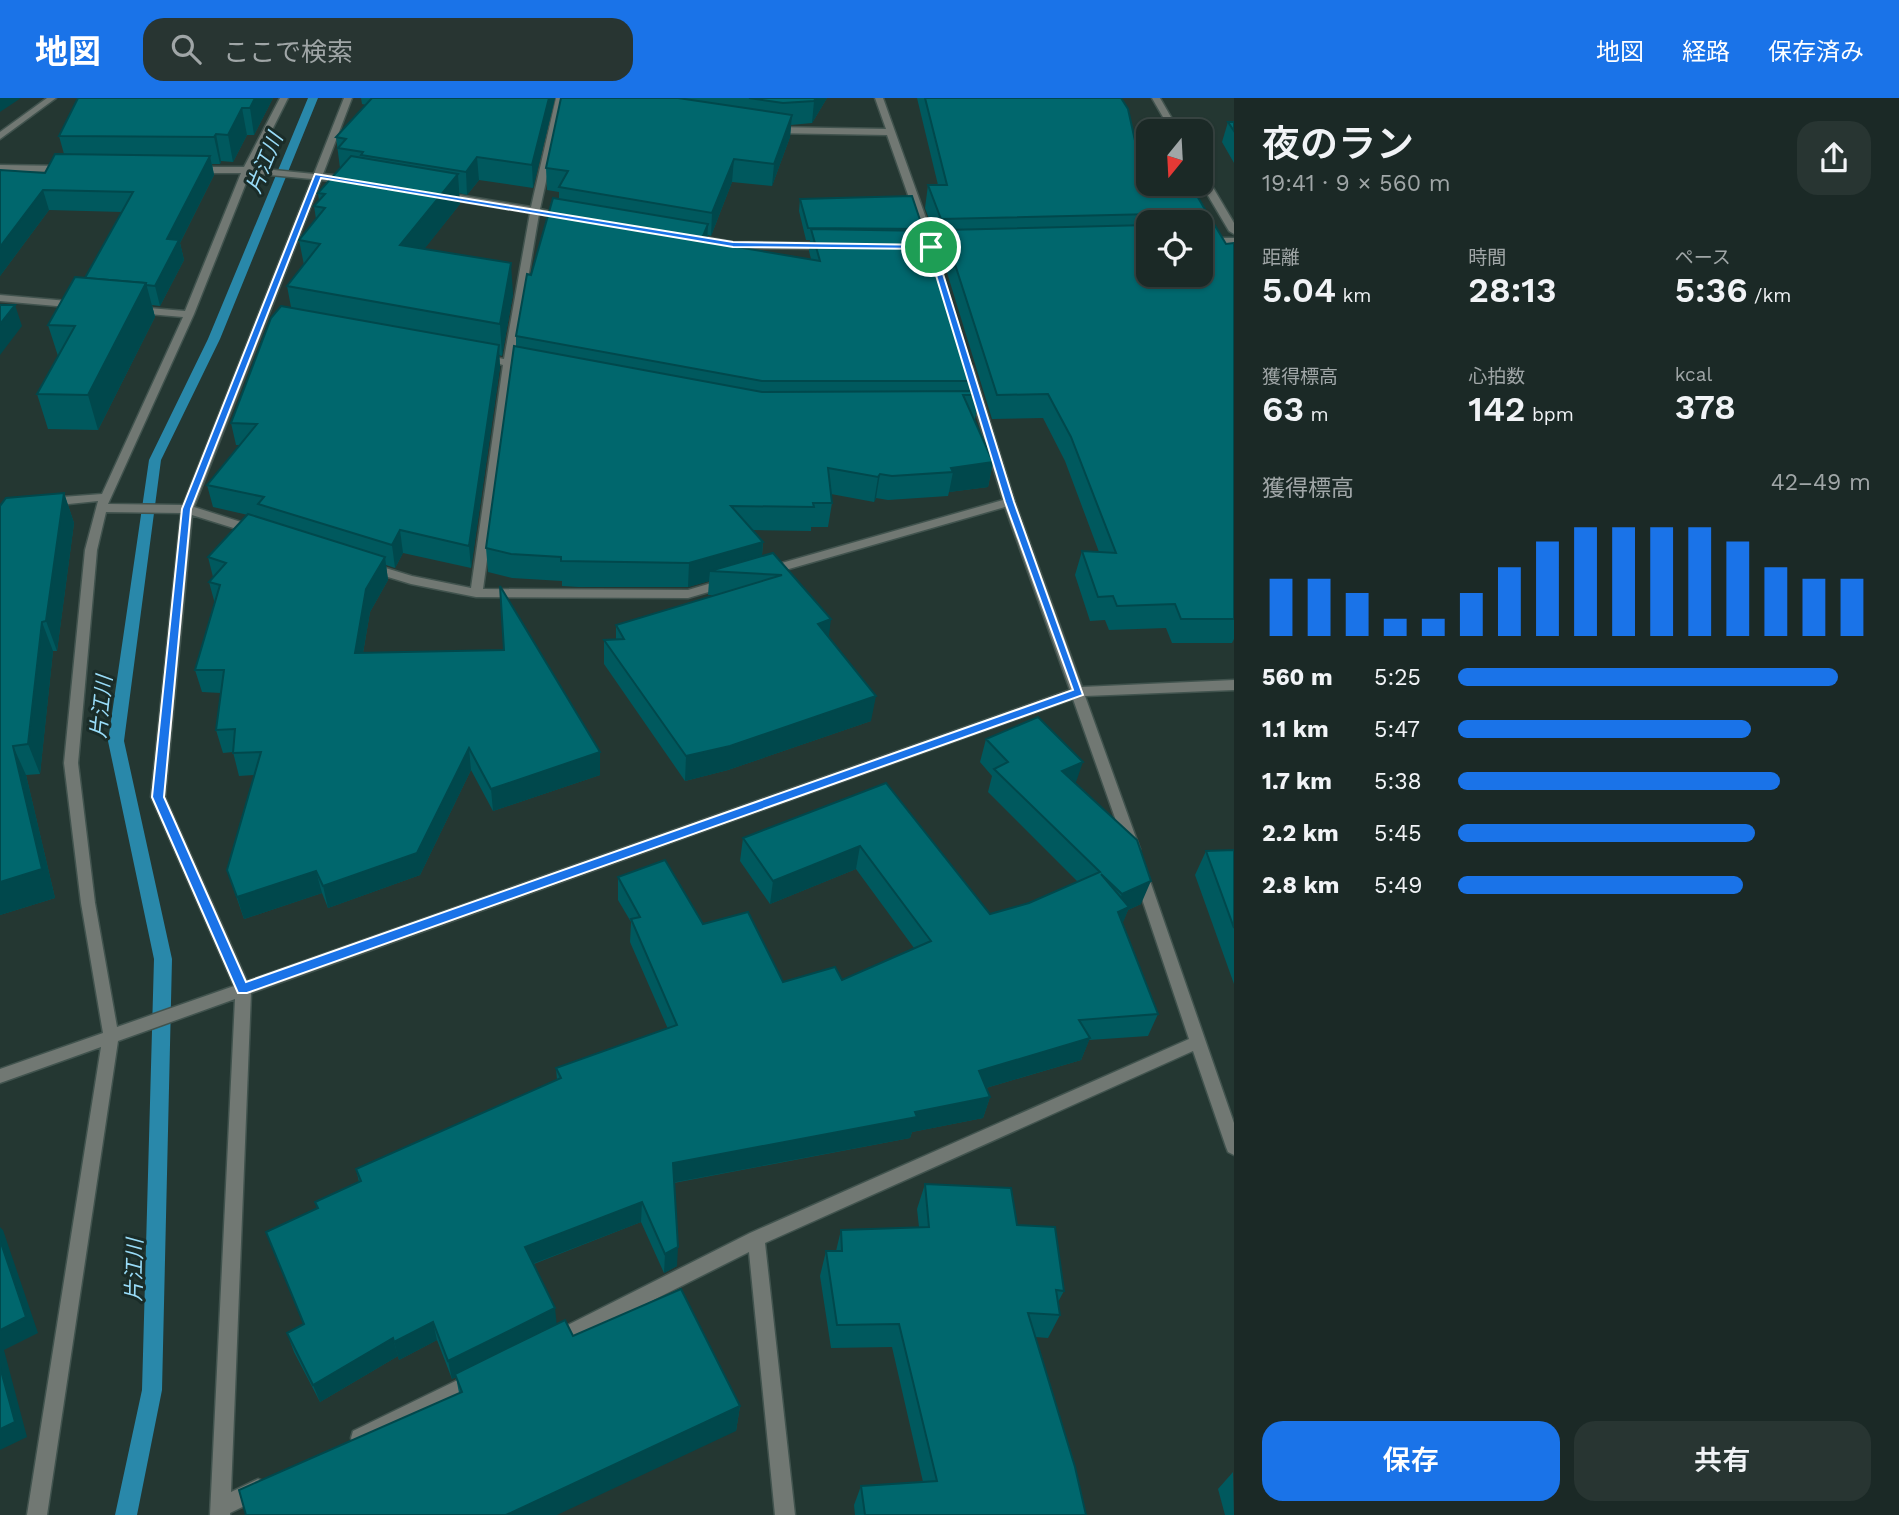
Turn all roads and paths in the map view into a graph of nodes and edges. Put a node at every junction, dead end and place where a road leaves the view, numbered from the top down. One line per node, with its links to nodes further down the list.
1 (52, 98): 10 (street)
2 (284, 98): 14 (street)
3 (348, 98): 15 (street)
4 (560, 98): 19 (street)
5 (879, 98): 9 (street)
6 (1156, 98): 7 (street)
7 (1168, 119)
8 (768, 129): 9 (street)
9 (891, 132): 26 (street)
10 (0, 136)
11 (0, 168): 12 (street)
12 (82, 169)
13 (178, 170): 14 (street)
14 (247, 170): 15 (street); 30 (street)
15 (318, 175): 16 (street); 31 (street)
16 (370, 183)
17 (424, 192): 19 (street)
18 (1213, 196): 21 (street)
19 (533, 211): 20 (street); 35 (street)
20 (573, 217)
21 (1234, 231)
22 (680, 236): 25 (street)
23 (1234, 241): 24 (street)
24 (1213, 242)
25 (839, 246)
26 (932, 250)
27 (0, 298): 28 (street)
28 (94, 306)
29 (121, 309): 30 (street)
30 (188, 314): 39 (street)
31 (262, 317): 32 (street); 40 (street)
32 (276, 320)
33 (465, 355): 35 (street)
34 (965, 359): 37 (street)
35 (506, 363): 36 (street); 45 (street)
36 (546, 370)
37 (1009, 502): 43 (street); 47 (street)
38 (40, 503): 39 (street)
39 (104, 503): 40 (street); 49 (street)
40 (187, 509): 41 (street); 48 (street)
41 (266, 534)
42 (358, 563): 45 (street)
43 (755, 575)
44 (741, 579): 45 (street)
45 (476, 593)
46 (1234, 685): 47 (street)
47 (1079, 692): 48 (street); 50 (street)
48 (243, 989): 49 (street); 58 (street)
49 (111, 1036): 51 (street); 59 (street)
50 (1198, 1042): 52 (street); 53 (street)
51 (0, 1076)
52 (1234, 1147)
53 (756, 1240): 54 (street); 60 (street)
54 (532, 1352)
55 (495, 1370): 56 (street)
56 (346, 1445)
57 (271, 1482): 58 (street)
58 (221, 1511)
59 (37, 1515)
60 (785, 1515)

